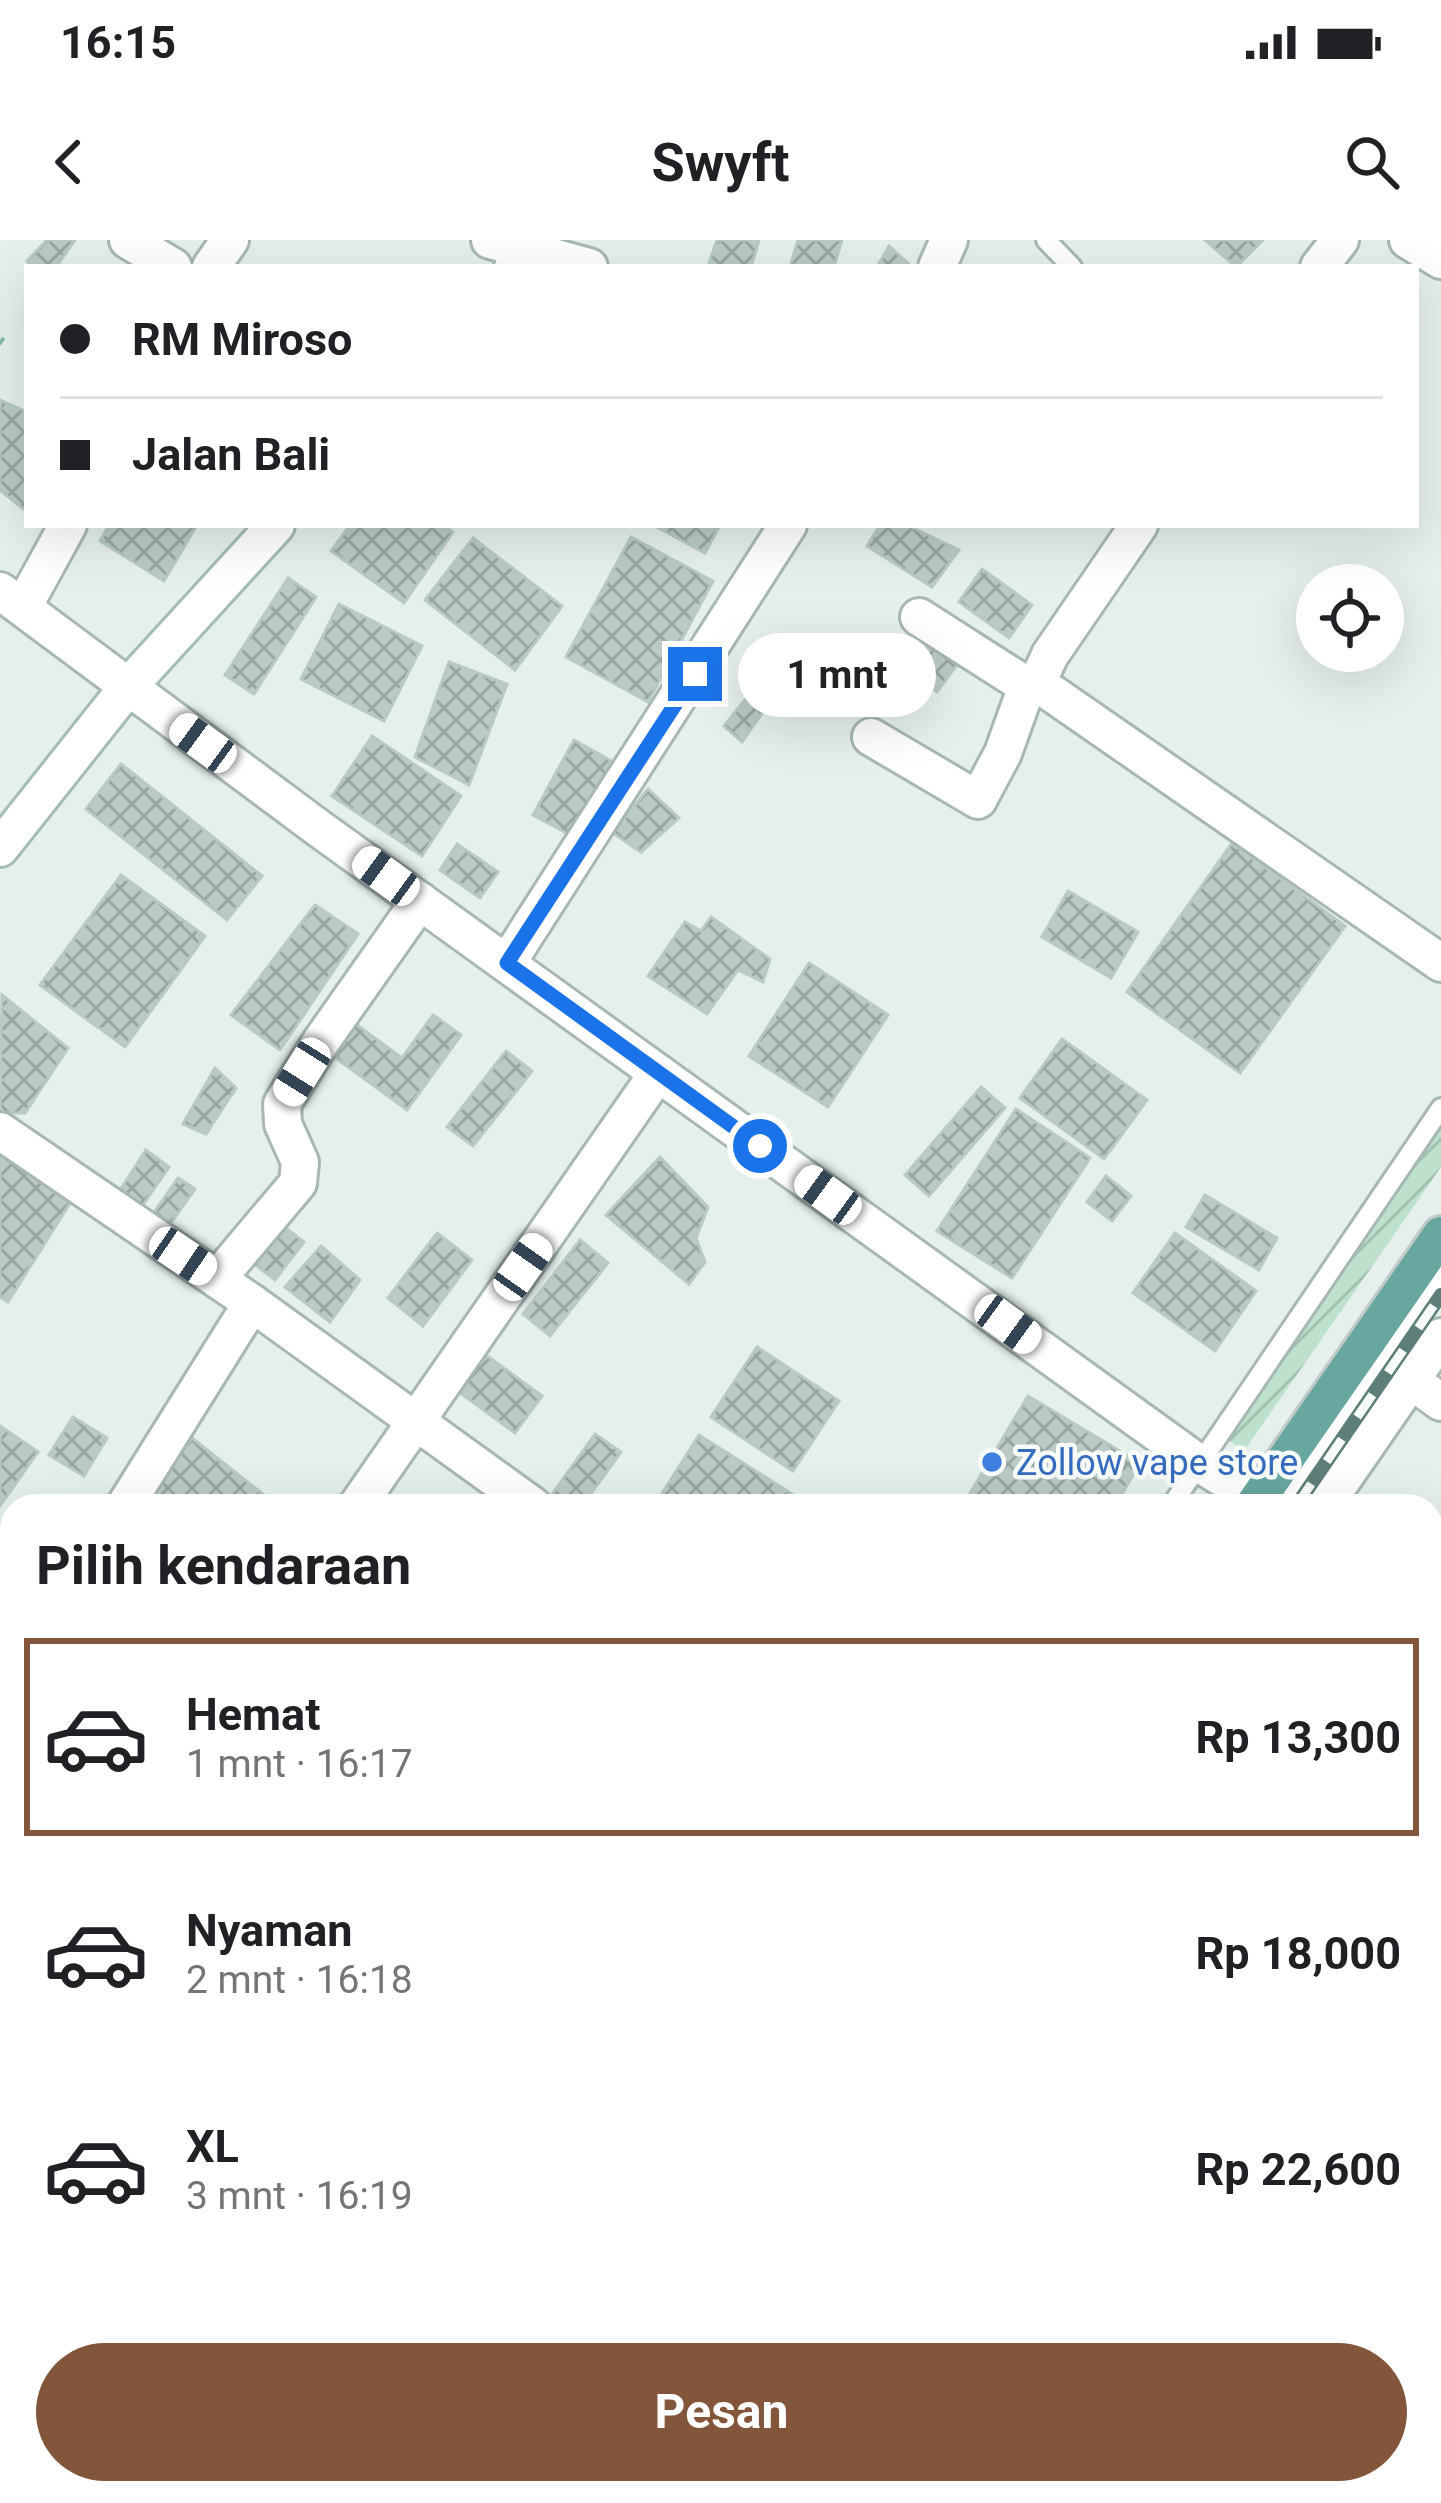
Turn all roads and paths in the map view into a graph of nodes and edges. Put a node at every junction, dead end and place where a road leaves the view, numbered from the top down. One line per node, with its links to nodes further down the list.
1 (128, 240): 8 (street)
2 (490, 240): 6 (street)
3 (1046, 240): 10 (lane)
4 (1340, 240): 11 (street)
5 (1408, 240): 7 (street)
6 (525, 253): 9 (street)
7 (1441, 260)
8 (168, 264)
9 (575, 264)
10 (1069, 264)
11 (1321, 264)
12 (66, 528): 16 (street)
13 (273, 528): 19 (street)
14 (786, 528): 23 (street)
15 (1136, 528): 18 (street)
16 (12, 599): 19 (street)
17 (919, 616): 18 (street)
18 (1032, 685): 20 (street); 24 (street)
19 (127, 688): 21 (street); 22 (street)
20 (871, 736)
21 (0, 848)
22 (420, 901): 23 (street); 30 (street)
23 (507, 963): 25 (street)
24 (1441, 963)
25 (658, 1073): 35 (street); 36 (street)
26 (1441, 1108): 36 (lane)
27 (0, 1131): 30 (street)
28 (1441, 1235): 33 (main road)
29 (1441, 1274): 33 (lane)
30 (217, 1279): 31 (street)
31 (252, 1303): 35 (street); 37 (street)
32 (1441, 1337): 33 (street)
33 (1385, 1363): 34 (street); 42 (main road); 43 (street)
34 (1441, 1402)
35 (415, 1421): 38 (street); 39 (street)
36 (1200, 1463): 40 (lane); 41 (street)
37 (133, 1494)
38 (365, 1494)
39 (516, 1494)
40 (1179, 1494)
41 (1248, 1494)
42 (1273, 1494)
43 (1329, 1494)

